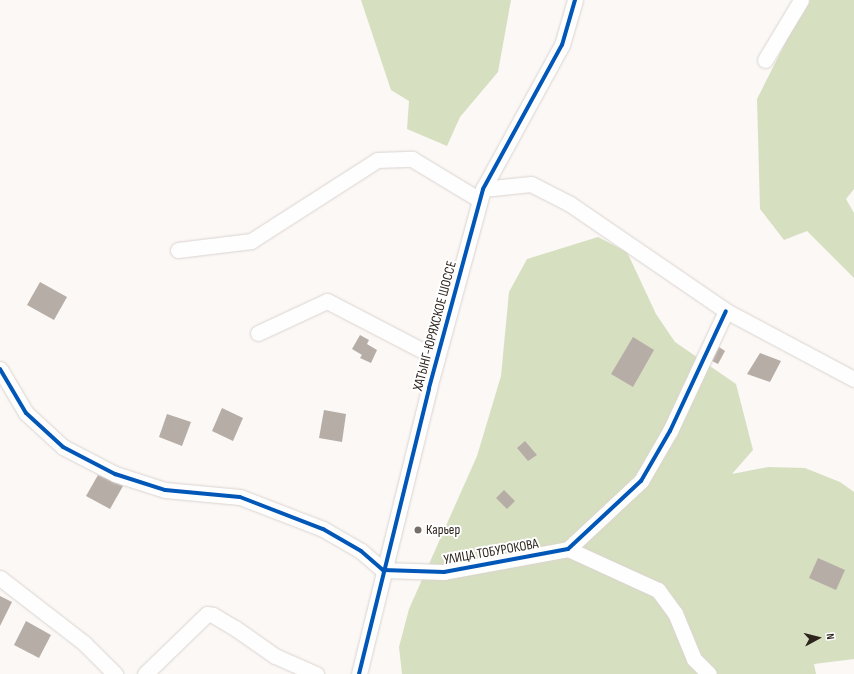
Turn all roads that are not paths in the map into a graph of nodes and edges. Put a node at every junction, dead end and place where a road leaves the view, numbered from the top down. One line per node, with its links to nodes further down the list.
1 (575, 0): 4 (street, ХАТЫНГ-ЮРЯХСКОЕ ШОССЕ)
2 (801, 0): 3 (street)
3 (765, 60)
4 (482, 195): 5 (street); 6 (street); 8 (street, ХАТЫНГ-ЮРЯХСКОЕ ШОССЕ)
5 (178, 250)
6 (726, 311): 10 (street); 11 (street)
7 (258, 333): 8 (street)
8 (437, 358): 12 (street, ХАТЫНГ-ЮРЯХСКОЕ ШОССЕ)
9 (0, 369): 12 (street)
10 (854, 379)
11 (568, 549): 12 (street, УЛИЦА ТОБУРОКОВА); 18 (street)
12 (383, 570): 17 (street, ХАТЫНГ-ЮРЯХСКОЕ ШОССЕ)
13 (0, 578): 14 (street)
14 (115, 674)
15 (145, 674): 16 (street)
16 (316, 674)
17 (359, 674)
18 (709, 674)

